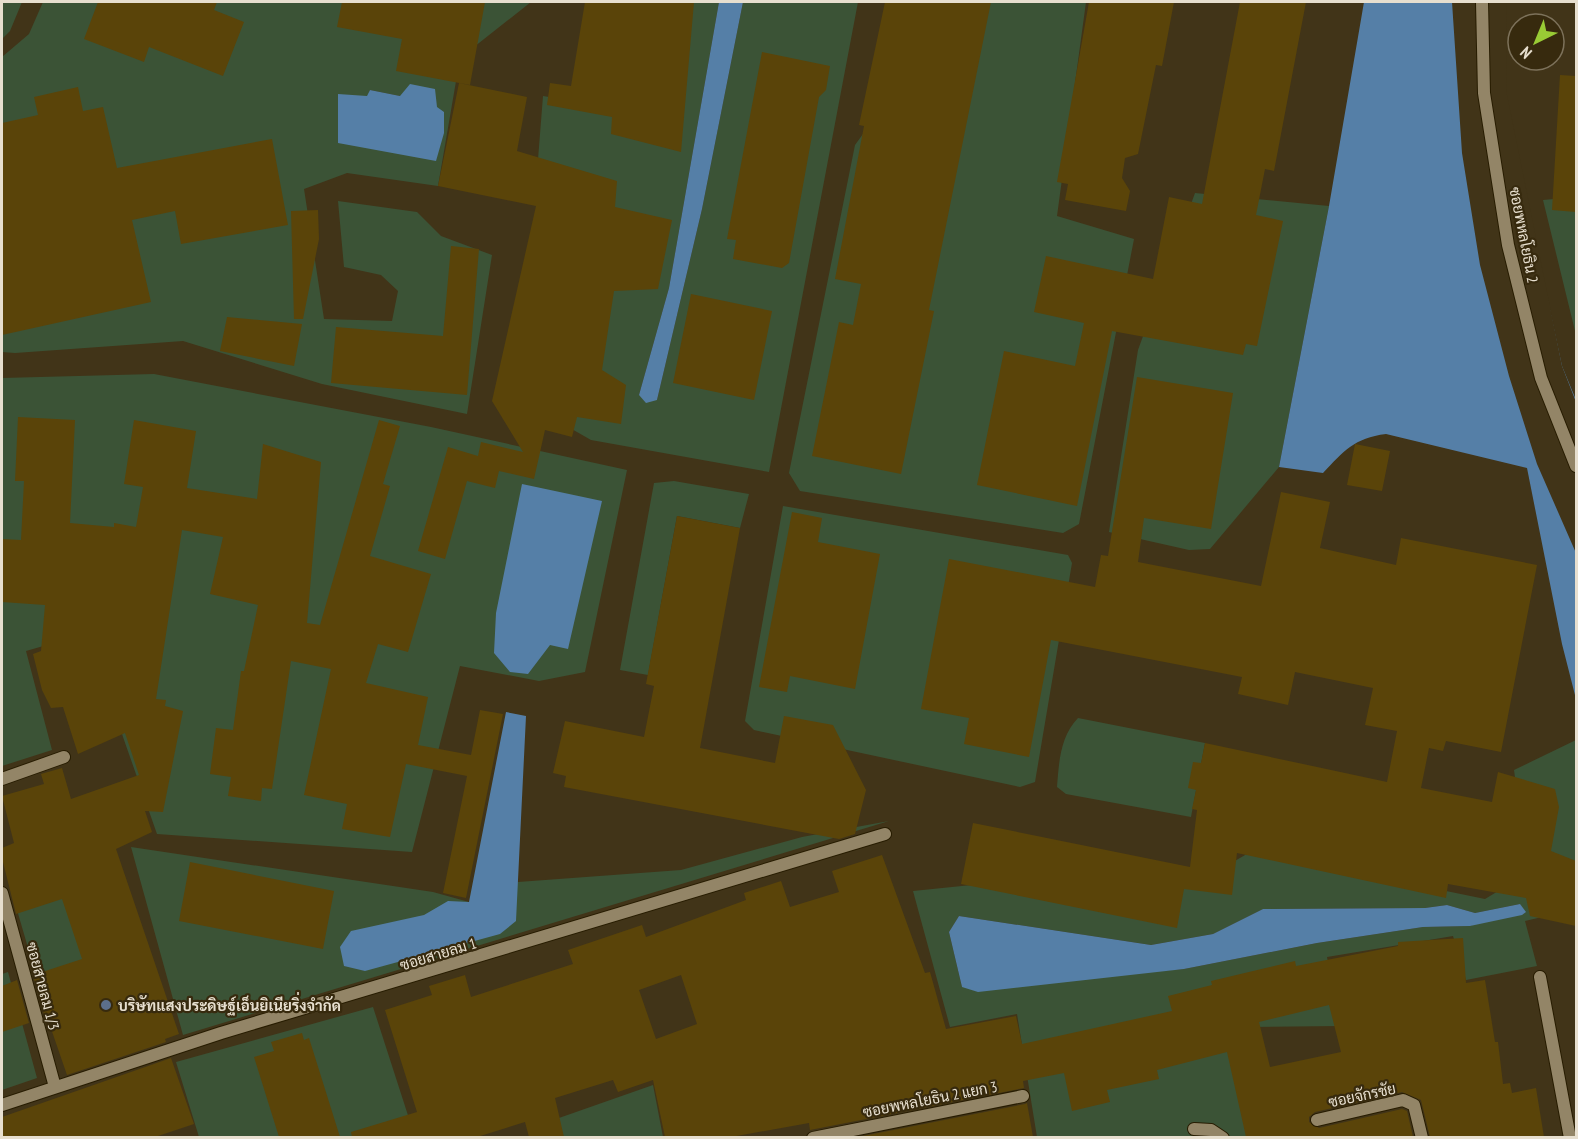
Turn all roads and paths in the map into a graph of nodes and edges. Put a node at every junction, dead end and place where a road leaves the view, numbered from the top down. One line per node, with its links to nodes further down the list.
1 (1482, 2): 2 (street, ซอยพหลโยธิน 2)
2 (1576, 466)
3 (64, 757): 4 (street)
4 (2, 778)
5 (885, 834): 8 (street, ซอยสายลม 1)
6 (2, 893): 8 (street, ซอยสายลม 1/3)
7 (1540, 977): 17 (street)
8 (55, 1087): 10 (street, ซอยสายลม 1)
9 (1023, 1096): 13 (street, ซอยพหลโยธิน 2 แยก 3)
10 (2, 1106)
11 (1317, 1120): 16 (street, ซอยจักรชัย)
12 (1194, 1129): 15 (street)
13 (844, 1134): 14 (street, ซอยพหลโยธิน 2 แยก 3)
14 (813, 1137)
15 (1223, 1137)
16 (1422, 1137)
17 (1570, 1137)

